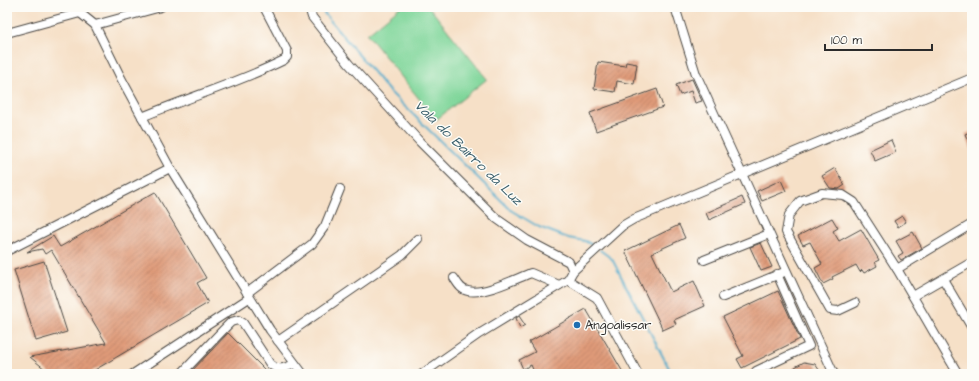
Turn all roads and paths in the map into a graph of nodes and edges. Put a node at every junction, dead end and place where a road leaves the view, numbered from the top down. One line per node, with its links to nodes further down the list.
1 (161, 7): 6 (street)
2 (264, 7): 9 (street)
3 (309, 7): 20 (street)
4 (675, 7): 11 (street)
5 (79, 10): 6 (street); 7 (street)
6 (95, 25): 9 (street)
7 (7, 33)
8 (972, 78): 11 (street)
9 (142, 117): 10 (street)
10 (170, 168): 16 (street); 27 (street)
11 (742, 175): 14 (street); 20 (street)
12 (340, 189): 27 (street)
13 (972, 224): 19 (street)
14 (769, 234): 17 (street); 21 (street)
15 (418, 239): 32 (street)
16 (7, 251)
17 (704, 260)
18 (972, 262): 24 (street)
19 (897, 269): 28 (street); 30 (street)
20 (573, 271): 25 (street)
21 (786, 271): 22 (street); 40 (street)
22 (777, 274): 29 (street); 34 (street)
23 (454, 278): 26 (street)
24 (943, 279): 28 (street); 31 (street)
25 (568, 280): 26 (street); 39 (street)
26 (559, 285): 38 (street)
27 (248, 296): 32 (street); 35 (street)
28 (913, 296): 41 (street)
29 (723, 297)
30 (855, 303)
31 (972, 328)
32 (278, 341): 33 (street)
33 (295, 364): 36 (street); 37 (street)
34 (756, 371)
35 (133, 374)
36 (181, 374)
37 (303, 374)
38 (422, 374)
39 (638, 374)
40 (834, 374)
41 (958, 374)

